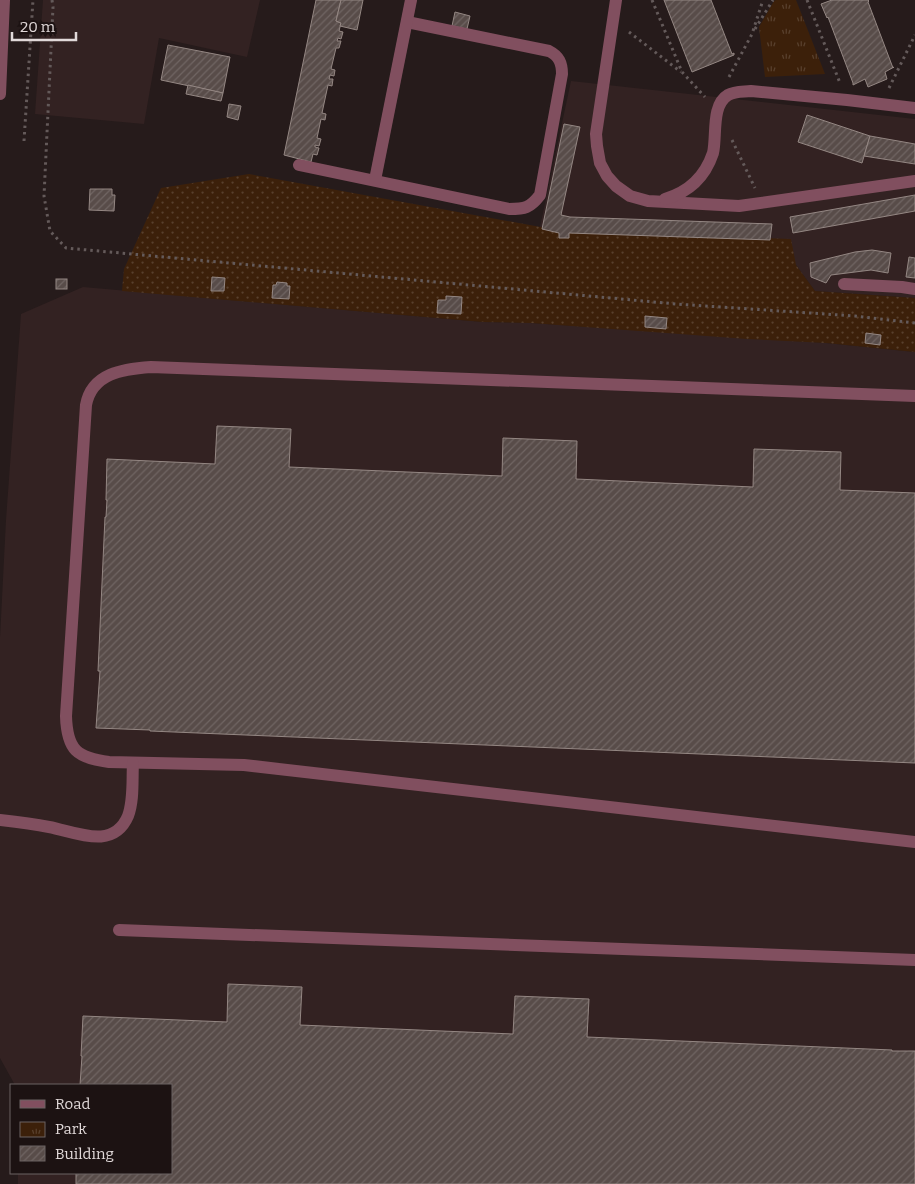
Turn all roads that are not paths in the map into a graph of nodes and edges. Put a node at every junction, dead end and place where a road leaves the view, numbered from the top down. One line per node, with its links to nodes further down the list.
1 (4, 0): 5 (street)
2 (411, 0): 4 (street)
3 (616, 0): 10 (street)
4 (407, 22): 8 (street); 8 (street)
5 (0, 94)
6 (915, 108): 10 (street)
7 (299, 165): 8 (street)
8 (375, 180)
9 (915, 181): 10 (street)
10 (658, 201)
11 (844, 284): 12 (street)
12 (915, 289)
13 (915, 396): 14 (street)
14 (132, 763): 15 (street); 16 (street)
15 (0, 820)
16 (915, 842)
17 (119, 930): 18 (street)
18 (915, 960)

